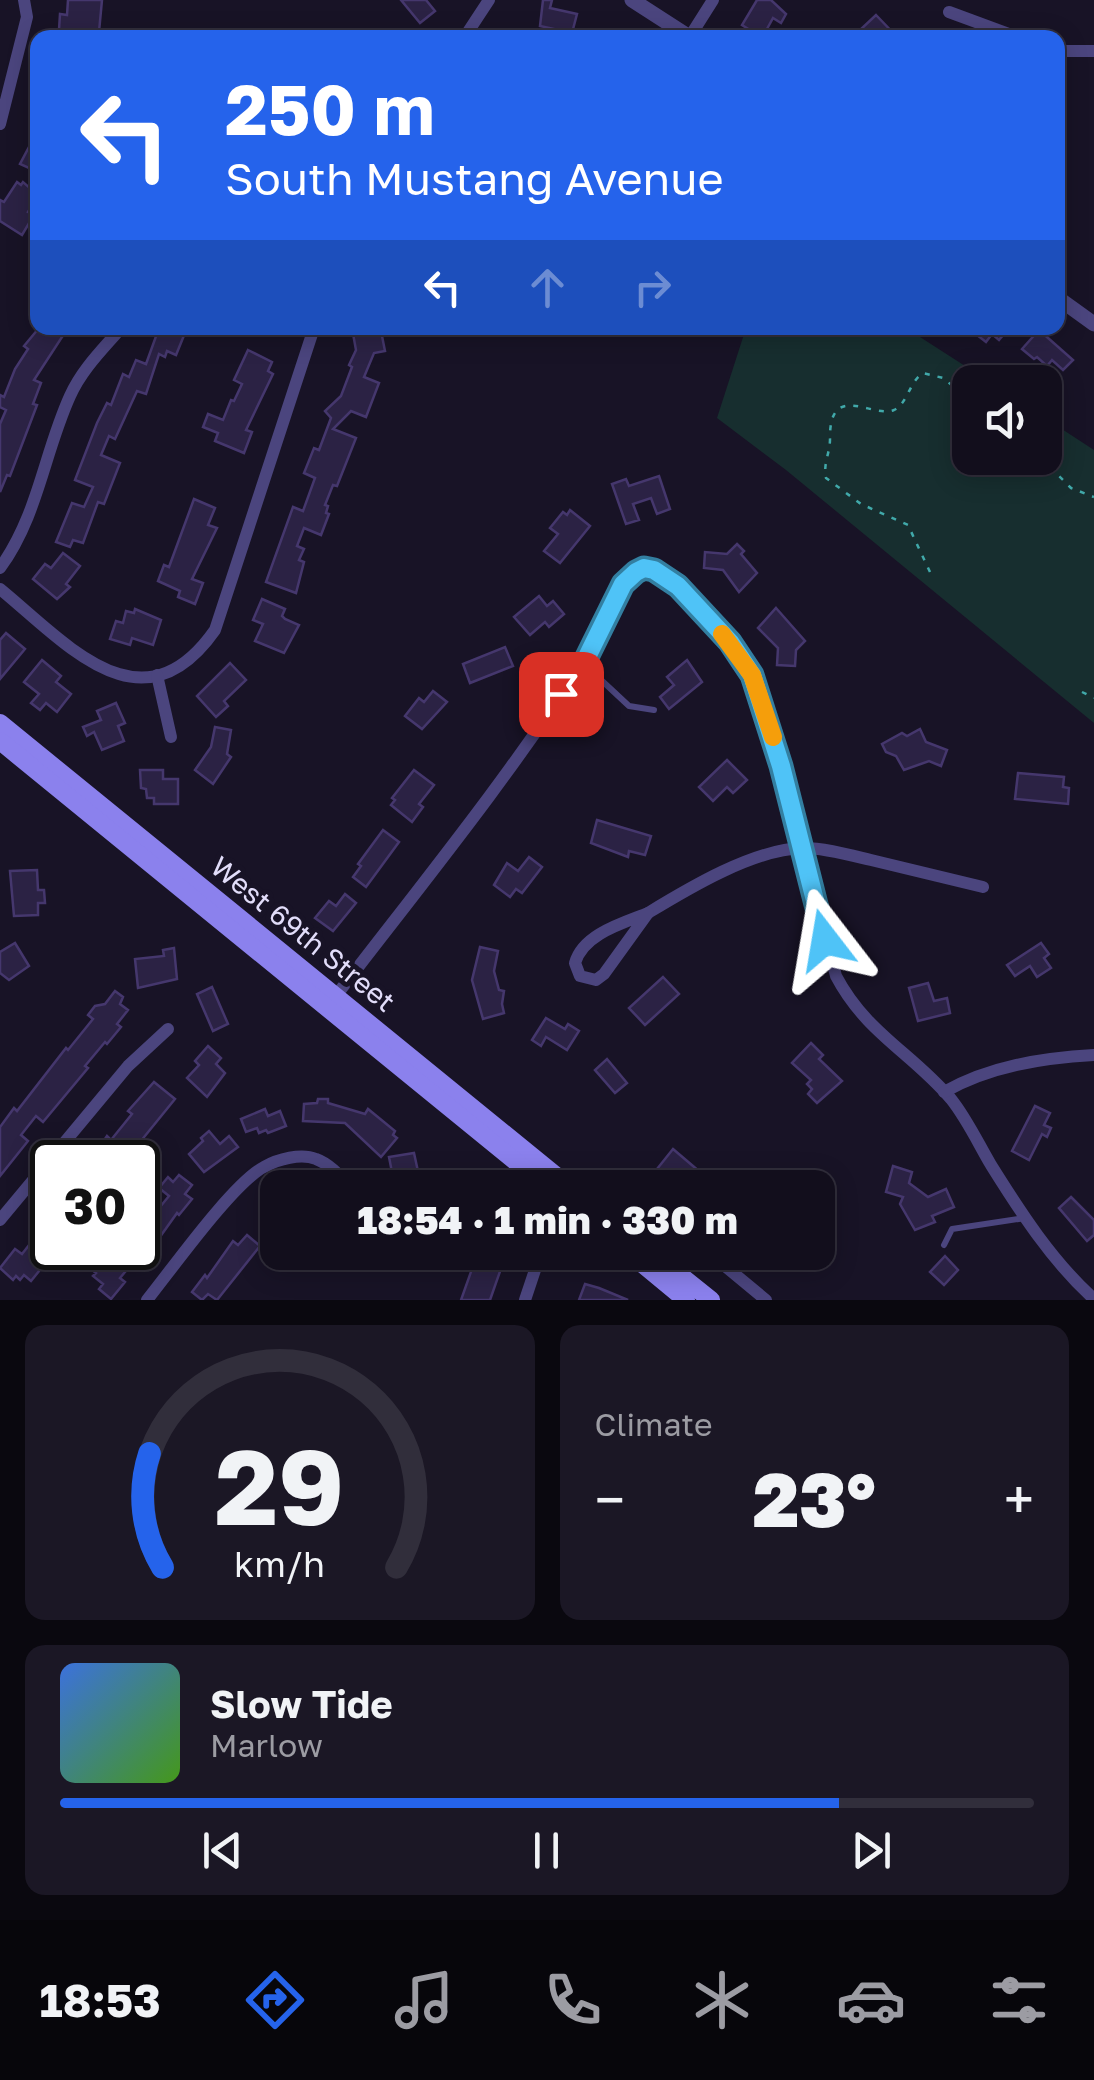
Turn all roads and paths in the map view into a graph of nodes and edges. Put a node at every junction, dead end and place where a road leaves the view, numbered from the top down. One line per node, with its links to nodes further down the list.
1 (24, 0): 12 (street)
2 (489, 0): 6 (street)
3 (632, 0): 7 (street)
4 (713, 0): 8 (street)
5 (949, 12): 9 (street)
6 (469, 30)
7 (678, 30)
8 (694, 30)
9 (998, 30)
10 (1065, 50): 11 (street)
11 (1094, 50)
12 (0, 124)
13 (1065, 303): 14 (street)
14 (1092, 320)
15 (115, 335): 20 (street)
16 (312, 335): 24 (street)
17 (952, 386): 21 (path)
18 (1058, 475): 19 (path)
19 (1094, 497)
20 (0, 568)
21 (930, 572)
22 (0, 588): 24 (street)
23 (583, 663): 27 (lane); 31 (street); 34 (street)
24 (157, 675): 29 (street)
25 (1082, 692): 26 (path)
26 (1094, 698)
27 (654, 710)
28 (0, 723): 34 (main road, West 69th Street)
29 (171, 737)
30 (0, 741): 34 (main road, West 69th Street)
31 (802, 848): 32 (street); 33 (street); 37 (street)
32 (983, 887)
33 (648, 913): 33 (street)
34 (332, 1002): 39 (main road, West 69th Street); 40 (main road, West 69th Street)
35 (168, 1029): 42 (street)
36 (1094, 1055): 37 (street)
37 (944, 1092): 41 (street)
38 (334, 1170): 51 (street)
39 (527, 1170)
40 (548, 1170)
41 (1025, 1218): 43 (lane); 50 (street)
42 (0, 1220)
43 (944, 1245)
44 (535, 1270): 52 (street)
45 (658, 1270): 49 (main road)
46 (662, 1270): 49 (main road)
47 (669, 1270): 49 (street)
48 (730, 1270): 55 (street)
49 (665, 1274): 53 (main road); 54 (main road)
50 (1094, 1299)
51 (147, 1300)
52 (526, 1300)
53 (686, 1300)
54 (710, 1300)
55 (766, 1300)

